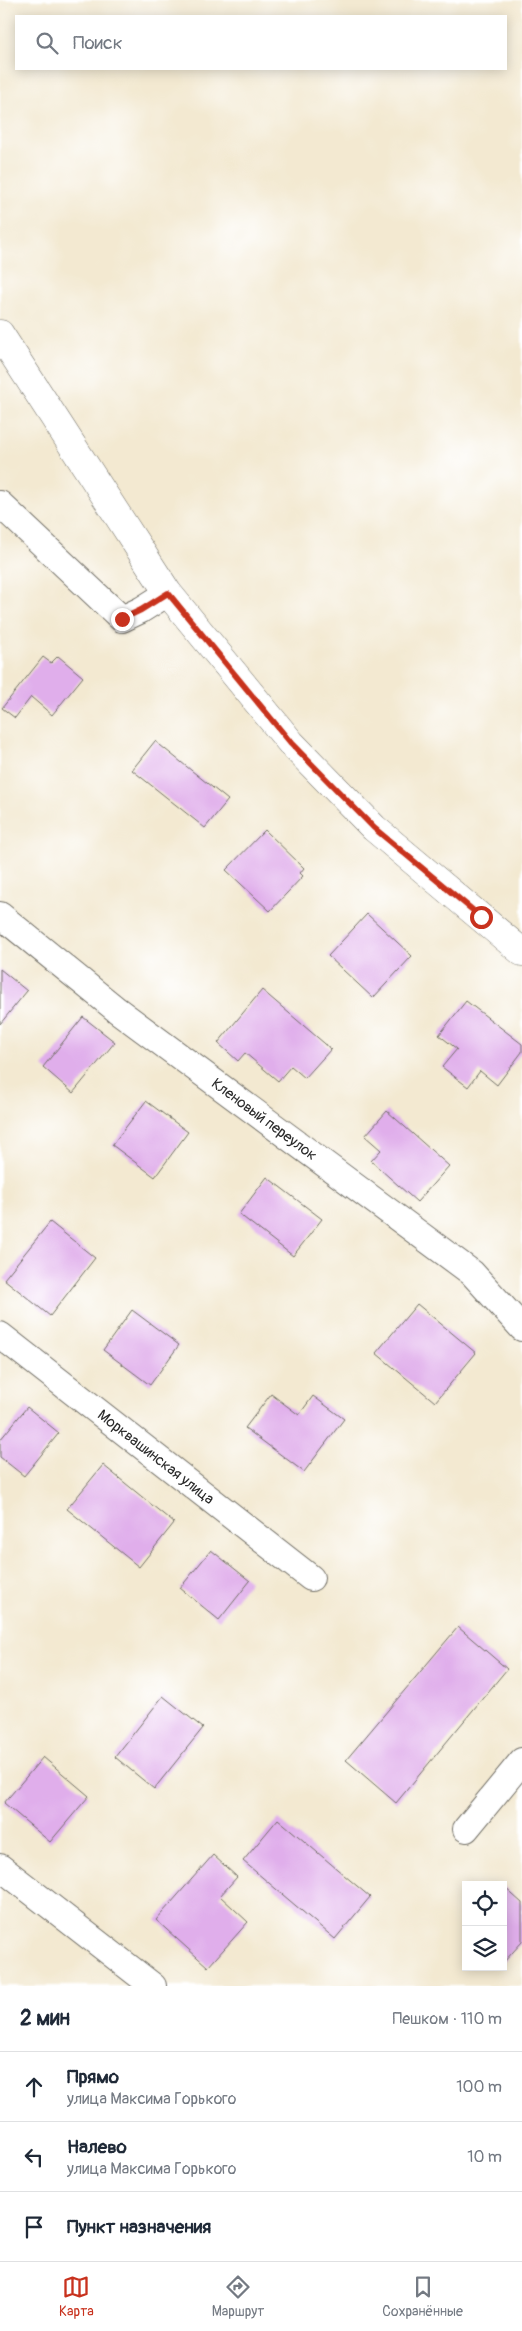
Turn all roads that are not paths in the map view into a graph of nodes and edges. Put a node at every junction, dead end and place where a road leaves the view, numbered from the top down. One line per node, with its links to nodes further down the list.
1 (0, 334): 3 (street)
2 (0, 504): 3 (street)
3 (168, 593): 5 (street)
4 (0, 915): 6 (street, Кленовый переулок)
5 (522, 952)
6 (522, 1328)
7 (0, 1335): 8 (street, Морквашинская улица)
8 (311, 1578)
9 (522, 1761): 10 (street)
10 (466, 1829)
11 (0, 1867): 12 (street)
12 (152, 1986)

